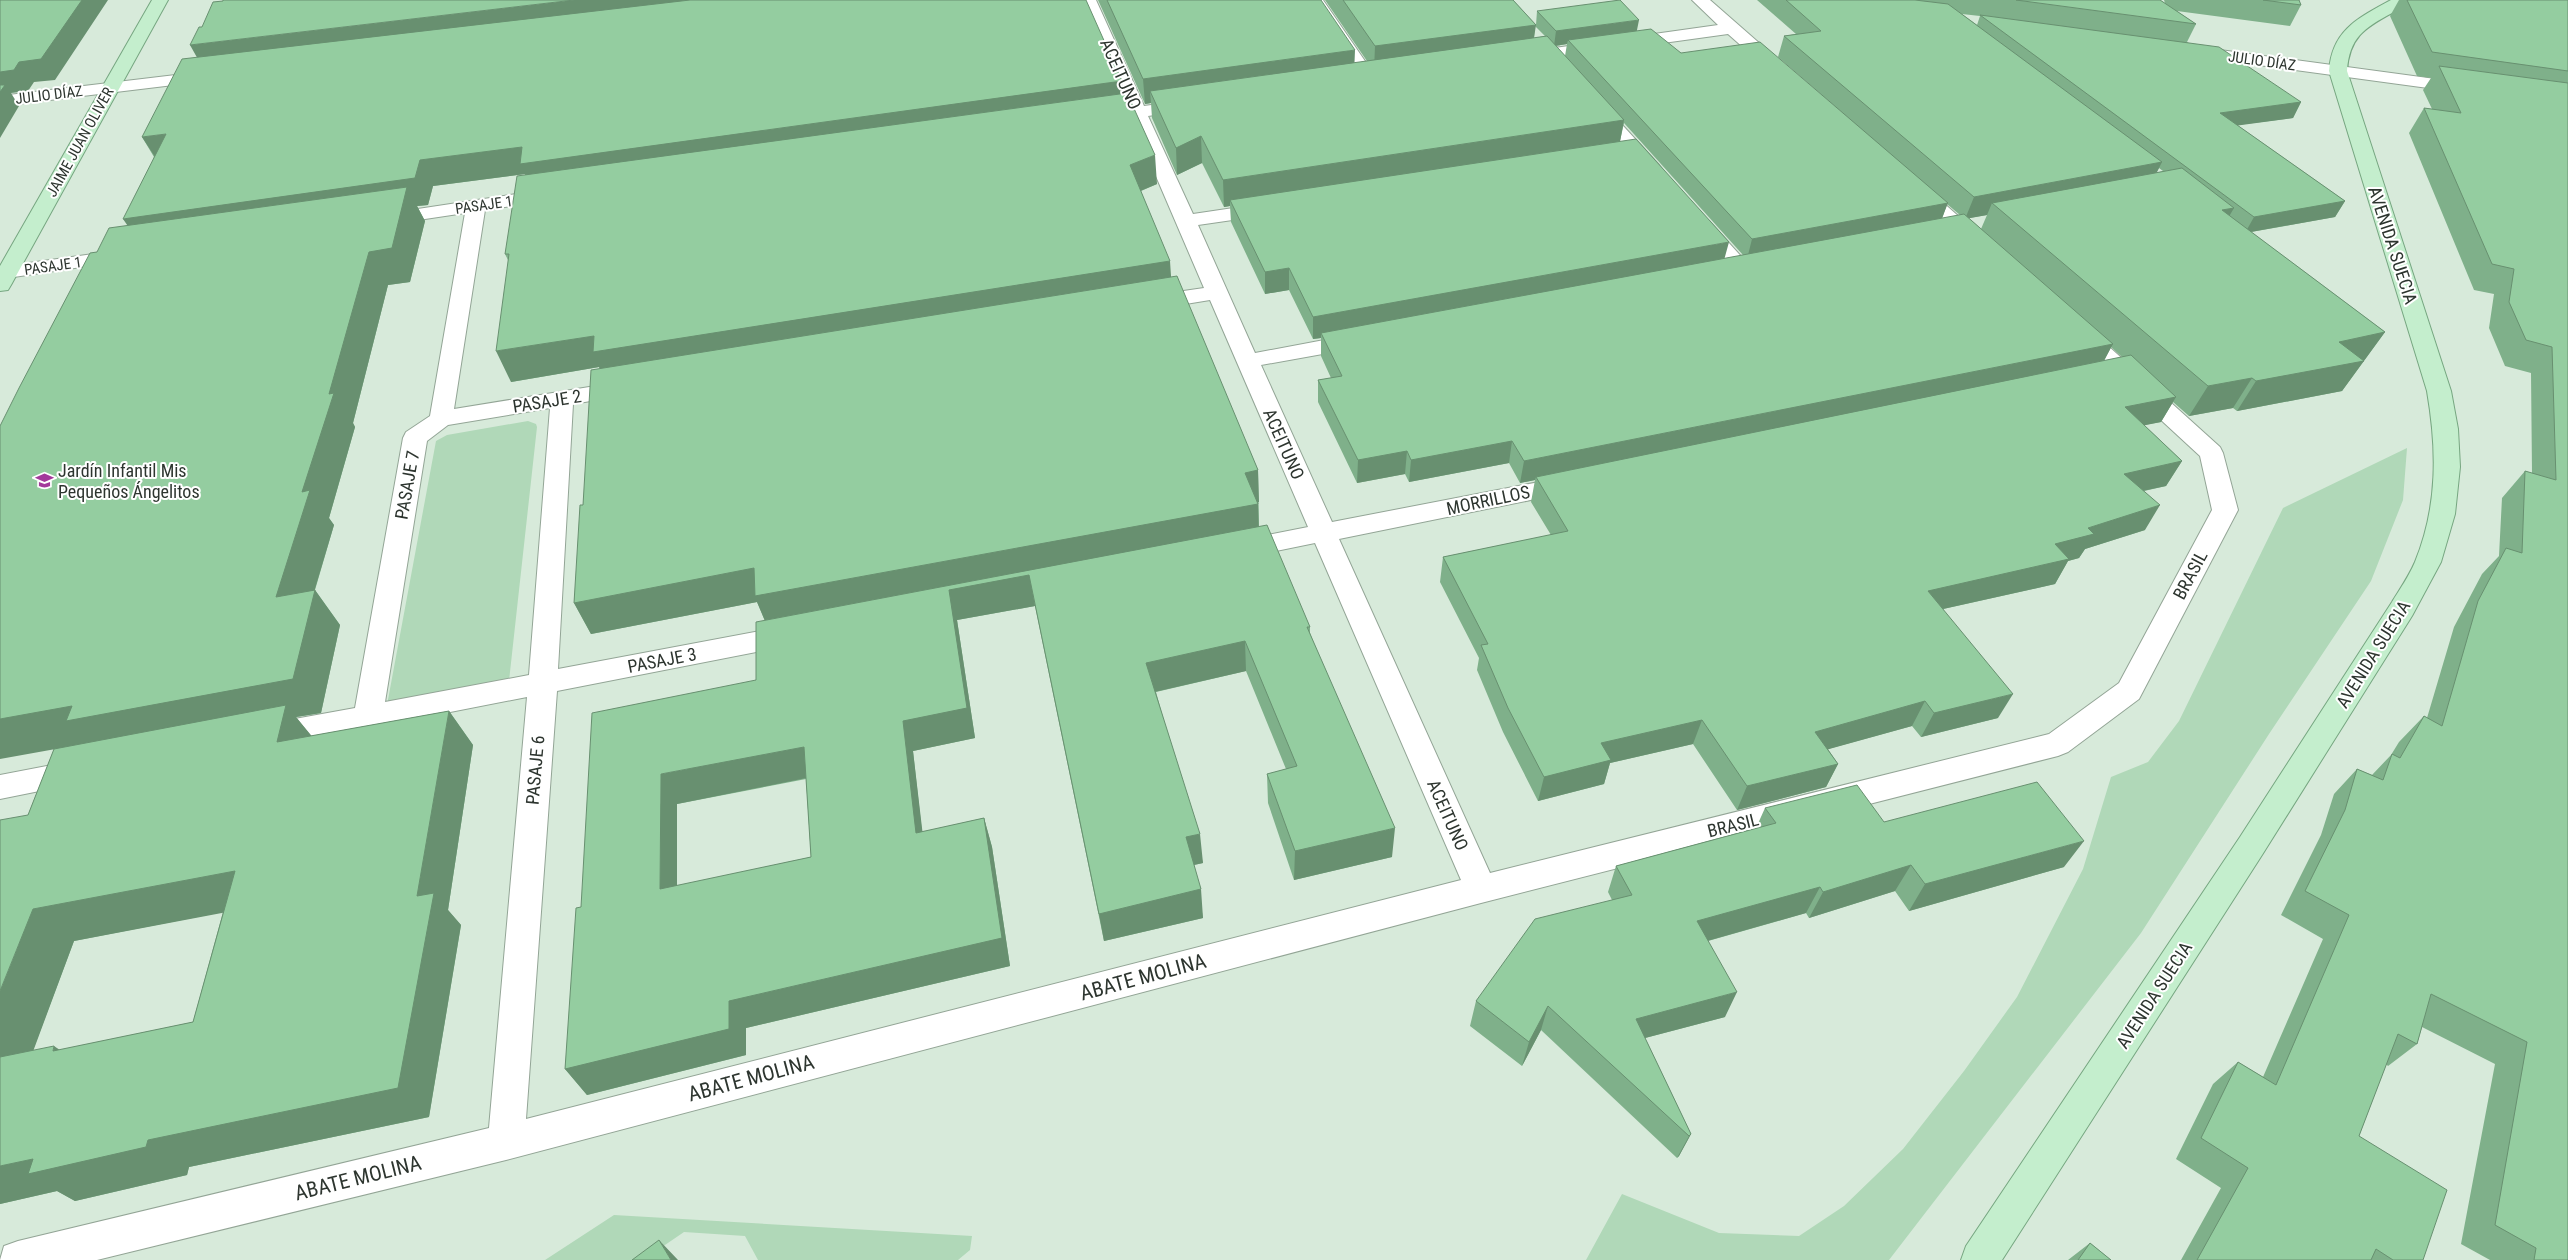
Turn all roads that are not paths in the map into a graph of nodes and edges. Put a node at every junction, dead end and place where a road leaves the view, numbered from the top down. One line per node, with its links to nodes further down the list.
1 (160, 0): 15 (main road, JAIME JUAN OLIVER)
2 (1088, 0): 20 (street, ACEITUNO)
3 (1315, 0): 12 (street)
4 (1700, 0): 6 (street)
5 (2403, 0): 9 (main road, AVENIDA SUECIA)
6 (1732, 28): 8 (street); 13 (street)
7 (2184, 50): 9 (street, JULIO DÍAZ)
8 (1511, 59)
9 (2338, 71): 16 (street, JULIO DÍAZ); 61 (main road, AVENIDA SUECIA)
10 (222, 75): 15 (street, JULIO DÍAZ)
11 (1388, 77): 12 (street)
12 (1369, 80): 14 (street)
13 (1791, 80)
14 (1350, 82)
15 (110, 88): 18 (street, JULIO DÍAZ); 38 (main road, JAIME JUAN OLIVER)
16 (2484, 91)
17 (1586, 96): 22 (street)
18 (0, 102)
19 (1205, 103): 20 (street)
20 (1138, 112): 21 (street); 31 (street, ACEITUNO)
21 (1078, 120)
22 (1636, 152): 23 (street); 25 (street)
23 (1617, 155)
24 (1901, 176): 33 (street)
25 (1663, 181)
26 (565, 193): 27 (street, PASAJE 1)
27 (476, 206): 30 (street, PASAJE 1); 48 (street)
28 (1283, 206): 31 (street)
29 (1689, 210): 37 (street)
30 (369, 221)
31 (1185, 221): 39 (street, ACEITUNO)
32 (1988, 222): 33 (street)
33 (1960, 227): 34 (street); 36 (street)
34 (1931, 233)
35 (145, 253): 38 (street, PASAJE 1)
36 (1989, 253)
37 (1741, 268)
38 (4, 279)
39 (1217, 292): 40 (street); 43 (street, ACEITUNO)
40 (1129, 306)
41 (2064, 318): 44 (street, BRASIL)
42 (1373, 337): 43 (street)
43 (1247, 361): 50 (street, ACEITUNO)
44 (2123, 370): 45 (street); 58 (street, BRASIL)
45 (2094, 376)
46 (650, 384): 47 (street, PASAJE 2)
47 (562, 399): 48 (street, PASAJE 2); 53 (street, PASAJE 6)
48 (440, 419): 54 (street, PASAJE 7)
49 (1597, 478): 50 (street, MORRILLOS)
50 (1324, 534): 51 (street); 58 (street, ACEITUNO)
51 (1216, 554)
52 (816, 631): 53 (street, PASAJE 3)
53 (542, 683): 54 (street, PASAJE 3); 59 (street, PASAJE 6)
54 (368, 716): 55 (street, PASAJE 3)
55 (242, 740)
56 (106, 766): 57 (street)
57 (0, 786)
58 (1481, 889): 59 (street, ABATE MOLINA)
59 (506, 1142): 60 (street, ABATE MOLINA)
60 (18, 1260)
61 (1980, 1260)

